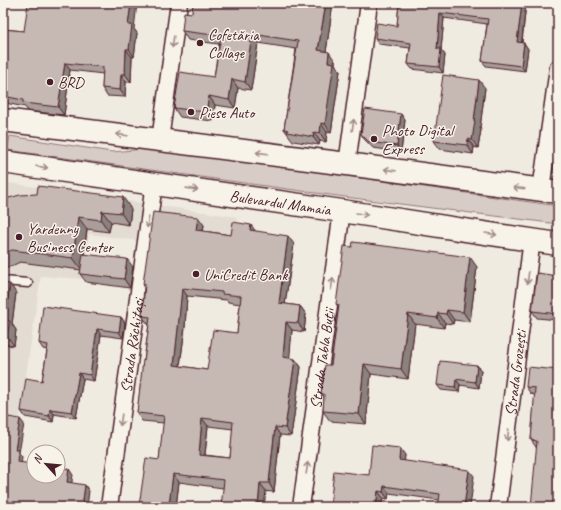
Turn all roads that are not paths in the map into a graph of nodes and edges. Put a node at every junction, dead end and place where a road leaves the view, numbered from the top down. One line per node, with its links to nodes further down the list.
1 (179, 3): 5 (street, one-way to 5)
2 (369, 3): 7 (street, one-way to 2)
3 (558, 68): 9 (street)
4 (3, 120): 5 (main road, one-way to 4)
5 (160, 140): 7 (main road, one-way to 5)
6 (3, 162): 8 (main road, Bulevardul Mamaia, one-way to 8)
7 (347, 164): 9 (main road, one-way to 7)
8 (154, 184): 10 (main road, Bulevardul Mamaia, one-way to 10); 15 (street, Strada Răchitași, one-way to 15)
9 (550, 191)
10 (342, 211): 11 (main road, Bulevardul Mamaia, one-way to 11); 16 (street, Strada Tabla Buții, one-way to 10)
11 (532, 240): 12 (main road, Bulevardul Mamaia); 17 (street, Strada Grozești, one-way to 17)
12 (558, 244)
13 (3, 280): 14 (lane)
14 (28, 283)
15 (109, 507)
16 (301, 507)
17 (498, 507)

